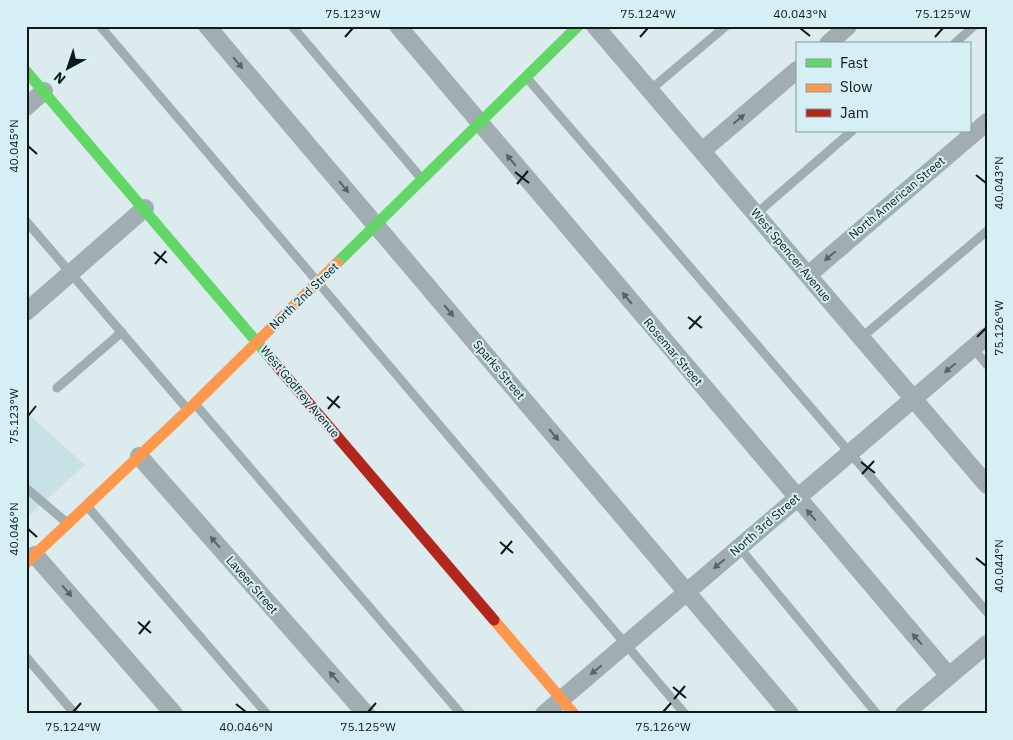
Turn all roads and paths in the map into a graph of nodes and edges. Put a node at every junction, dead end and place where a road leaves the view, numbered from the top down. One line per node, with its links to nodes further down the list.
1 (100, 26): 30 (lane)
2 (207, 26): 26 (street, Sparks Street, one-way to 26)
3 (292, 26): 22 (lane)
4 (398, 26): 19 (street, Rosemar Street)
5 (578, 26): 14 (main road, North 2nd Street)
6 (595, 26): 15 (street, West Spencer Avenue)
7 (726, 26): 15 (lane)
8 (848, 26): 10 (street)
9 (974, 26): 11 (lane)
10 (830, 42)
11 (956, 42)
12 (26, 71): 16 (main road, West Godfrey Avenue)
13 (796, 71): 21 (street, one-way to 13)
14 (526, 78): 19 (main road, North 2nd Street); 41 (lane)
15 (650, 90): 21 (street, West Spencer Avenue)
16 (44, 91): 17 (street); 23 (main road, West Godfrey Avenue)
17 (26, 107)
18 (987, 122): 29 (street, North American Street, one-way to 29)
19 (480, 123): 22 (main road, North 2nd Street); 45 (street, Rosemar Street, one-way to 19)
20 (851, 132): 24 (lane)
21 (702, 151): 24 (street, West Spencer Avenue)
22 (422, 180): 26 (main road, North 2nd Street)
23 (145, 208): 28 (street); 35 (main road, West Godfrey Avenue)
24 (756, 214): 29 (street, West Spencer Avenue)
25 (26, 221): 28 (lane)
26 (377, 226): 30 (main road, North 2nd Street); 50 (street, Sparks Street, one-way to 50)
27 (987, 231): 34 (lane)
28 (71, 273): 31 (street); 32 (lane)
29 (808, 275): 34 (street, West Spencer Avenue)
30 (317, 283): 35 (main road, North 2nd Street); 52 (lane)
31 (26, 312)
32 (122, 332): 38 (lane); 40 (lane)
33 (987, 336): 36 (street, North 3rd Street)
34 (861, 338): 39 (street, West Spencer Avenue)
35 (257, 340): 40 (main road, North 2nd Street); 56 (main road, West Godfrey Avenue)
36 (973, 348): 37 (lane); 39 (street, North 3rd Street, one-way to 39)
37 (987, 365)
38 (57, 388)
39 (913, 399): 41 (street, North 3rd Street); 43 (street, West Spencer Avenue)
40 (191, 406): 42 (main road, North 2nd Street); 61 (lane)
41 (850, 453): 45 (street, North 3rd Street); 51 (lane)
42 (139, 456): 46 (main road, North 2nd Street); 60 (street, Laveer Street, one-way to 42)
43 (987, 485)
44 (27, 489): 47 (lane)
45 (797, 498): 48 (street, North 3rd Street); 55 (street, Rosemar Street, one-way to 45)
46 (87, 505): 47 (main road, North 2nd Street); 59 (lane)
47 (68, 524): 49 (main road, North 2nd Street)
48 (739, 548): 50 (street, North 3rd Street, one-way to 50); 66 (lane)
49 (31, 559): 58 (street, one-way to 58)
50 (687, 592): 52 (street, North 3rd Street); 65 (street, Sparks Street)
51 (987, 612)
52 (626, 644): 56 (street, North 3rd Street, one-way to 56); 64 (lane)
53 (987, 644): 55 (street)
54 (26, 657): 57 (lane)
55 (949, 676): 67 (street)
56 (562, 699): 62 (street, North 3rd Street); 63 (main road, West Godfrey Avenue)
57 (74, 714)
58 (174, 714)
59 (267, 714)
60 (366, 714)
61 (461, 714)
62 (544, 714)
63 (574, 714)
64 (685, 714)
65 (790, 714)
66 (877, 714)
67 (904, 714)

